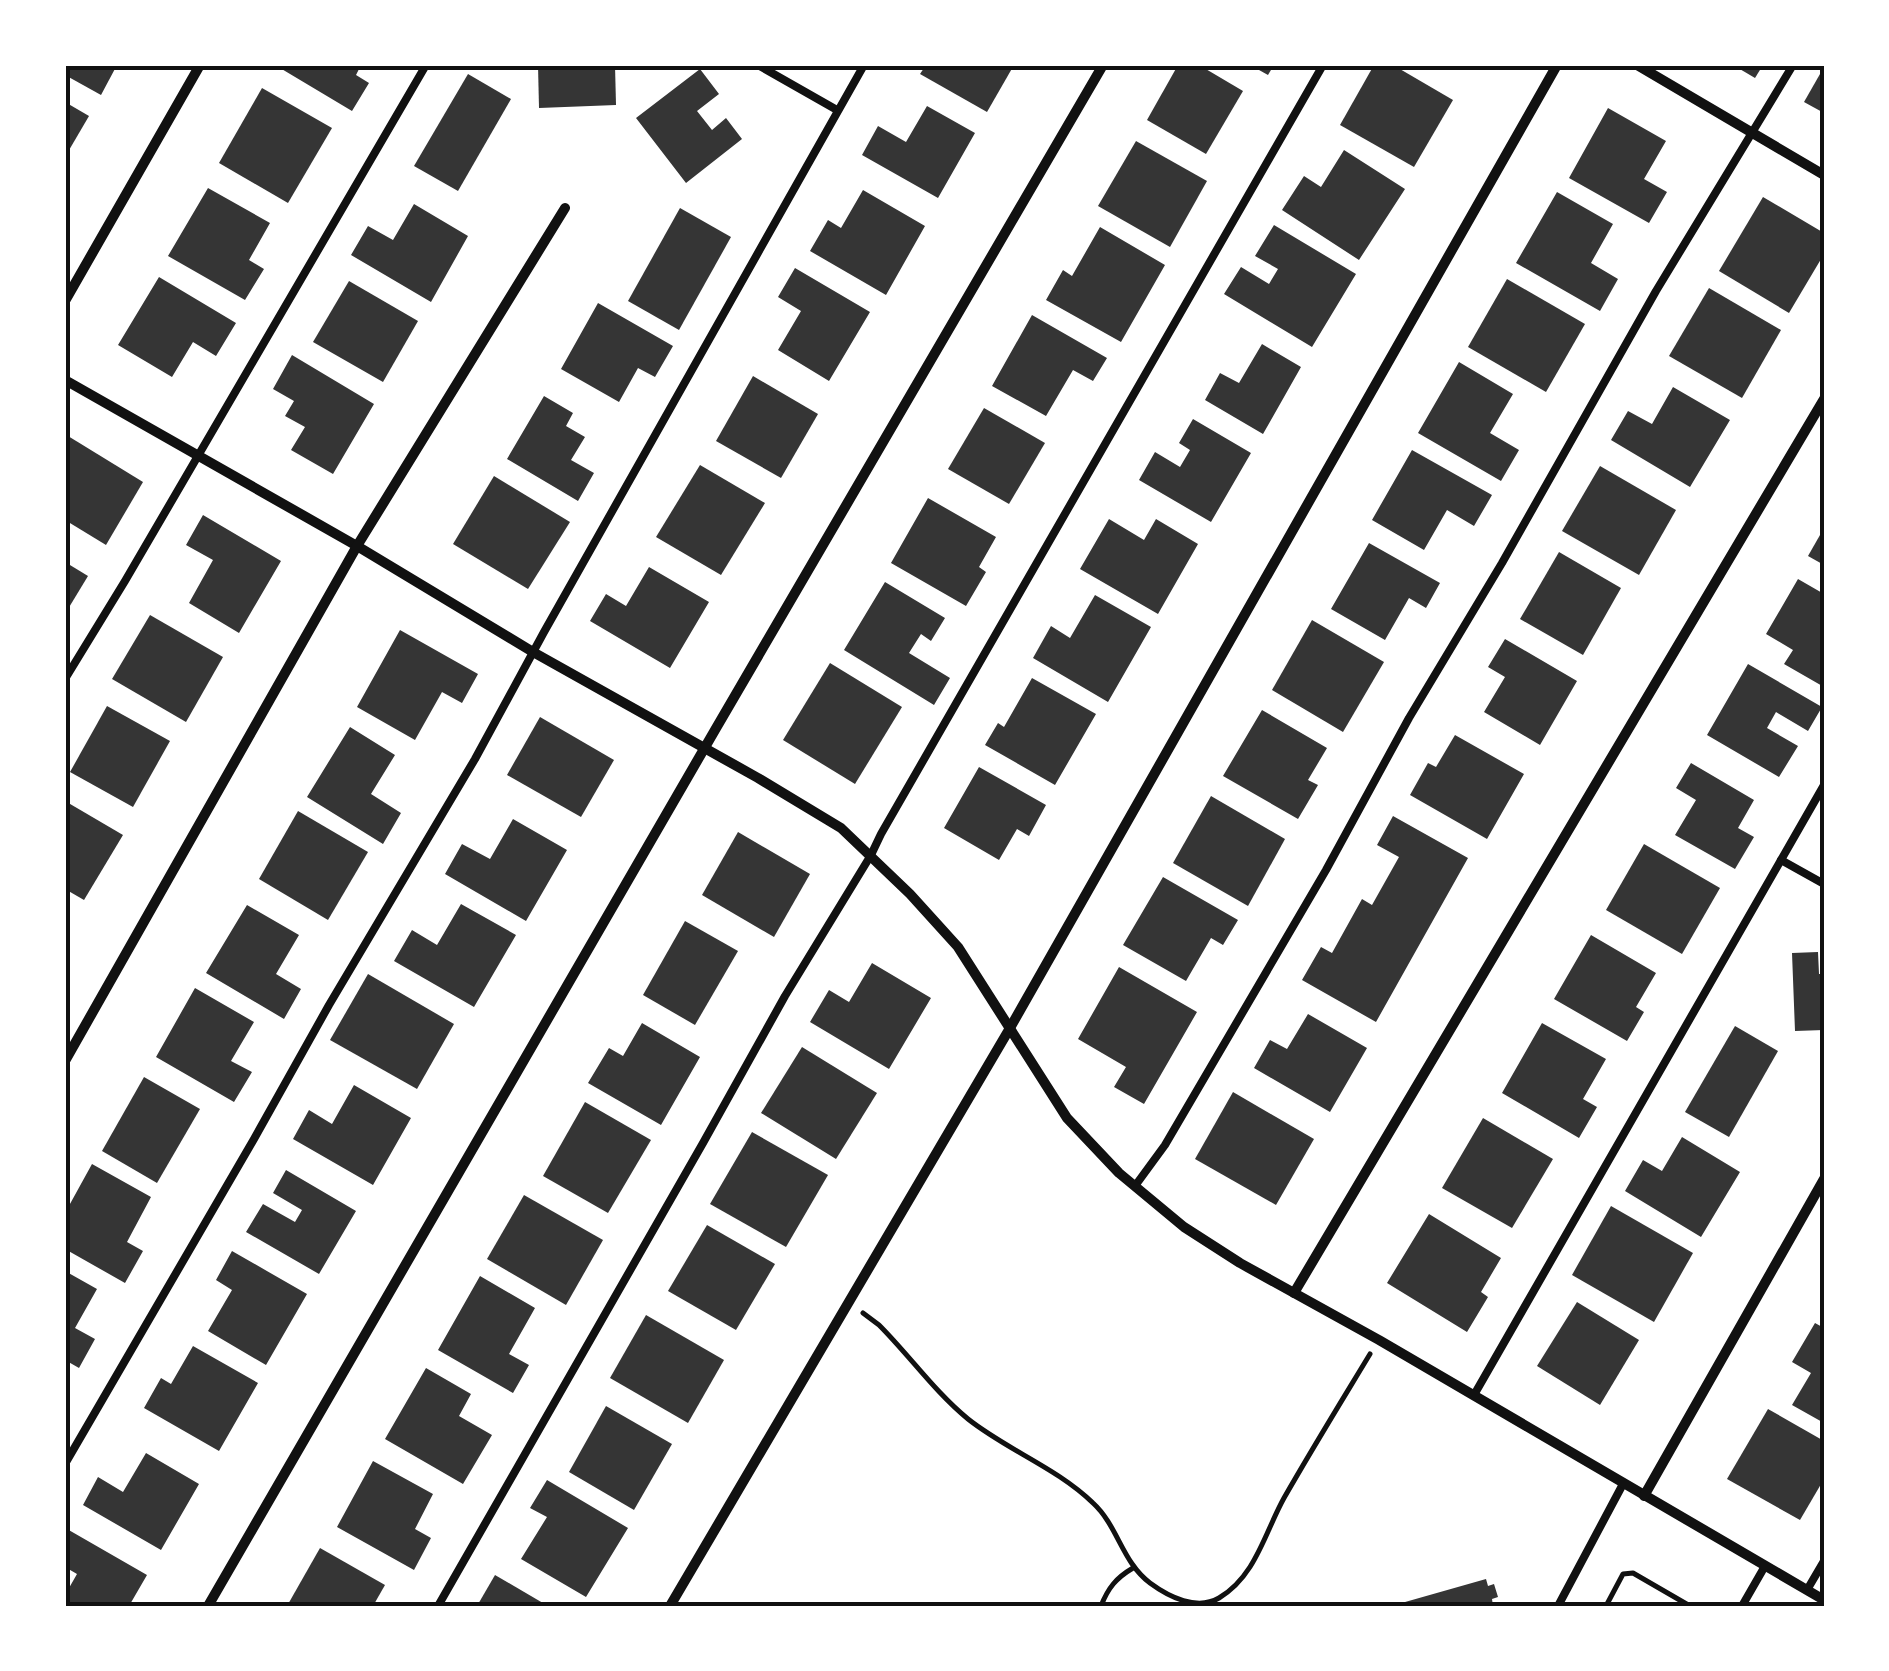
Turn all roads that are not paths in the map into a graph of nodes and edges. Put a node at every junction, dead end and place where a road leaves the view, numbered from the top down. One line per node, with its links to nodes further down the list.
1 (200, 65): 14 (street)
2 (426, 65): 17 (lane)
3 (758, 65): 10 (lane)
4 (864, 65): 10 (lane)
5 (1103, 65): 21 (street)
6 (1323, 65): 23 (lane)
7 (1558, 65): 26 (street)
8 (1637, 65): 11 (street)
9 (1792, 65): 11 (lane)
10 (838, 110): 19 (lane)
11 (1753, 133): 12 (street); 29 (lane)
12 (1824, 174)
13 (565, 208): 18 (street)
14 (65, 301)
15 (65, 380): 17 (street)
16 (1824, 399): 30 (street)
17 (198, 456): 18 (street); 20 (lane)
18 (357, 546): 19 (street); 27 (street)
19 (533, 652): 21 (street); 32 (lane)
20 (65, 679)
21 (704, 748): 23 (street); 39 (street)
22 (1824, 786): 24 (lane)
23 (871, 856): 26 (street); 40 (lane)
24 (1781, 860): 25 (lane); 31 (lane)
25 (1824, 884)
26 (1010, 1028): 29 (street); 41 (street)
27 (65, 1061)
28 (1824, 1178): 34 (street)
29 (1136, 1186): 30 (street)
30 (1294, 1293): 31 (street)
31 (1474, 1396): 33 (street)
32 (65, 1464)
33 (1623, 1484): 34 (street); 42 (lane)
34 (1644, 1496): 36 (street)
35 (1824, 1561): 37 (lane)
36 (1765, 1566): 37 (street); 43 (lane)
37 (1806, 1590): 38 (street)
38 (1824, 1600)
39 (208, 1606)
40 (438, 1606)
41 (670, 1606)
42 (1558, 1606)
43 (1742, 1606)

